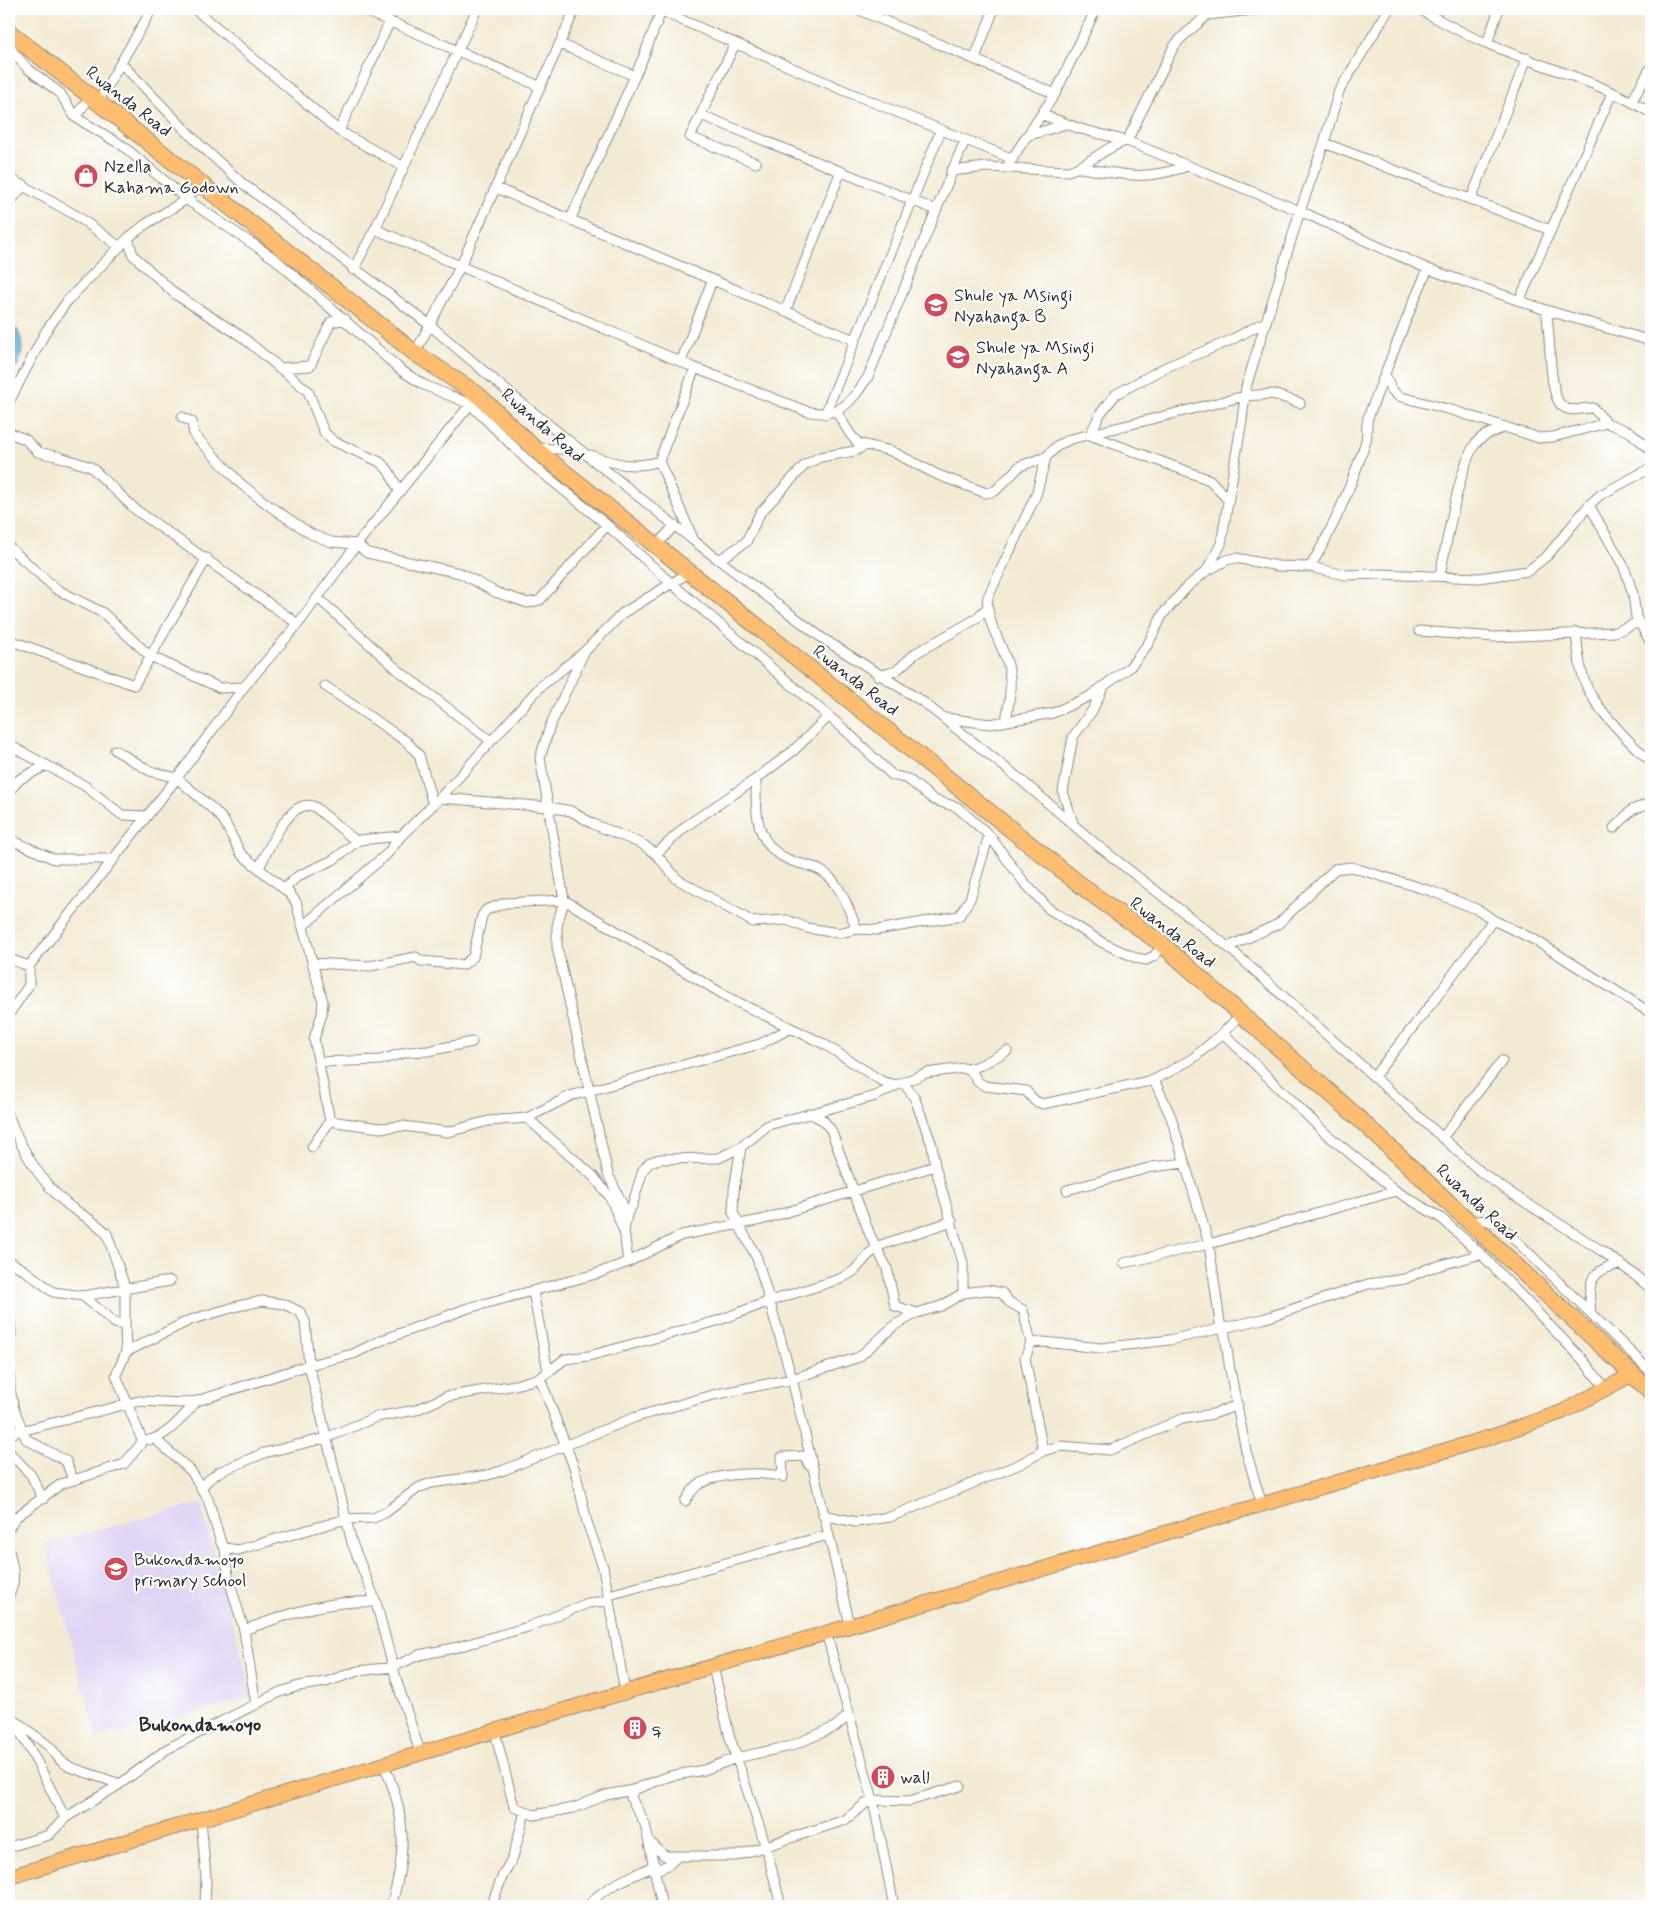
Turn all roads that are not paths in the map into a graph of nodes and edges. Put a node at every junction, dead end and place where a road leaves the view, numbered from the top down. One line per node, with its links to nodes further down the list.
1 (152, 9): 24 (street)
2 (195, 9): 38 (street)
3 (360, 9): 15 (street)
4 (477, 9): 21 (street)
5 (575, 9): 17 (street)
6 (857, 9): 22 (street)
7 (994, 9): 22 (street)
8 (1096, 9): 29 (street)
9 (1262, 9): 14 (street)
10 (1388, 9): 42 (street)
11 (1419, 9): 19 (street)
12 (1499, 9): 19 (street)
13 (662, 10): 18 (street); 26 (street)
14 (1209, 12): 41 (street)
15 (390, 21): 21 (street); 38 (street)
16 (9, 32): 30 (highway, Rwanda Road)
17 (560, 44): 26 (street); 27 (street)
18 (735, 44): 33 (street); 37 (street)
19 (1486, 44): 23 (street)
20 (9, 47): 35 (street)
21 (459, 51): 27 (street); 46 (street)
22 (975, 58): 29 (street)
23 (1528, 58): 28 (street); 56 (street)
24 (121, 63): 30 (street); 68 (street)
25 (1651, 67): 31 (street)
26 (635, 76): 61 (street)
27 (539, 86): 54 (street)
28 (1612, 93): 31 (street); 63 (street)
29 (1055, 94): 34 (street)
30 (95, 99): 35 (street); 53 (highway, Rwanda Road)
31 (1632, 101): 32 (street)
32 (1651, 113)
33 (701, 115): 44 (street); 49 (street)
34 (1043, 115): 36 (street); 39 (street)
35 (75, 117): 55 (street)
36 (1066, 124): 39 (street); 41 (street)
37 (941, 130): 40 (street); 57 (street)
38 (340, 131): 46 (street)
39 (1030, 135): 43 (street)
40 (965, 140): 43 (street); 50 (street)
41 (1127, 141): 45 (street); 48 (street)
42 (1324, 143): 56 (street); 60 (street)
43 (1013, 159): 47 (street)
44 (756, 162)
45 (1188, 166): 48 (street); 60 (street)
46 (404, 167): 62 (street)
47 (1006, 167): 48 (street); 50 (street)
48 (1080, 168)
49 (841, 171): 57 (street); 72 (street)
50 (952, 172): 59 (street)
51 (9, 178): 52 (street)
52 (24, 185): 58 (street); 65 (street)
53 (201, 185): 55 (street); 78 (highway, Rwanda Road)
54 (496, 188): 61 (street); 66 (street)
55 (186, 199): 64 (street); 73 (street)
56 (1471, 199): 63 (street)
57 (913, 201): 59 (street); 76 (street)
58 (9, 204)
59 (936, 210): 87 (street)
60 (1300, 211): 67 (street); 74 (street)
61 (571, 218): 69 (street)
62 (375, 229): 66 (street); 68 (street)
63 (1550, 230): 70 (street)
64 (128, 238): 65 (street); 80 (street)
65 (120, 248): 85 (street)
66 (461, 265): 75 (street); 79 (street)
67 (1428, 269): 70 (street); 82 (street)
68 (353, 270): 75 (street)
69 (712, 281): 72 (street); 79 (street)
70 (1520, 299): 71 (street)
71 (1546, 310): 77 (street); 90 (street)
72 (785, 312): 76 (street)
73 (345, 319): 80 (street); 84 (street)
74 (1264, 324): 83 (street); 93 (street)
75 (431, 326): 78 (street); 96 (street)
76 (854, 340): 88 (street)
77 (1651, 341)
78 (415, 353): 84 (highway, Rwanda Road)
79 (681, 362): 81 (street)
80 (278, 368): 101 (street)
81 (695, 368): 88 (street); 99 (street)
82 (1385, 374): 91 (street); 112 (street)
83 (1245, 396): 86 (street); 93 (street); 102 (street)
84 (474, 400): 95 (highway, Rwanda Road); 101 (street); 104 (street)
85 (9, 402)
86 (1300, 402)
87 (836, 411): 88 (street); 94 (street)
88 (825, 414)
89 (182, 417): 107 (street)
90 (1607, 423): 91 (street); 97 (street)
91 (1506, 426): 115 (street)
92 (9, 433): 110 (street)
93 (1090, 435): 98 (street); 102 (street)
94 (866, 446): 98 (street); 111 (street)
95 (534, 448): 96 (street); 108 (highway, Rwanda Road)
96 (580, 450): 99 (street); 105 (street)
97 (1651, 450)
98 (1046, 457): 118 (street)
99 (658, 461): 106 (street)
100 (1651, 468): 103 (street)
101 (400, 492): 107 (street)
102 (1228, 500): 114 (street)
103 (1589, 505): 115 (street); 119 (street)
104 (607, 525): 107 (street); 116 (street)
105 (675, 525): 106 (street); 108 (street)
106 (694, 540): 111 (street)
107 (357, 544): 117 (street)
108 (657, 546): 113 (highway, Rwanda Road)
109 (9, 547): 126 (street)
110 (206, 558): 120 (street); 126 (street)
111 (719, 560): 127 (street)
112 (1310, 567): 114 (street); 115 (street)
113 (690, 572): 116 (street); 160 (highway, Rwanda Road)
114 (1205, 572): 130 (street)
115 (1440, 575)
116 (672, 584): 125 (street); 131 (street)
117 (318, 598): 120 (street); 134 (street)
118 (986, 608): 127 (street); 133 (street)
119 (1640, 622): 122 (street); 124 (street)
120 (298, 624): 129 (street)
121 (1419, 631): 122 (street)
122 (1576, 632): 137 (street)
123 (9, 640): 126 (street)
124 (1651, 643)
125 (584, 652): 134 (street); 144 (street)
126 (150, 656): 129 (street)
127 (878, 676): 132 (street)
128 (325, 686): 142 (street)
129 (244, 687): 139 (street)
130 (1102, 690): 133 (street); 146 (street)
131 (828, 717): 140 (street); 148 (street)
132 (942, 718): 133 (street); 146 (street)
133 (1006, 720)
134 (491, 741): 142 (street)
135 (9, 745): 138 (street)
136 (115, 750): 139 (street)
137 (1651, 761)
138 (47, 766): 141 (street); 145 (street)
139 (178, 778): 145 (street); 154 (street)
140 (756, 779): 152 (street); 159 (street)
141 (9, 791)
142 (437, 802): 144 (street); 149 (street)
143 (1651, 802): 147 (street)
144 (549, 807): 152 (street); 156 (street)
145 (147, 816): 153 (street)
146 (1074, 826): 161 (street)
147 (1614, 828)
148 (989, 835): 159 (street); 160 (street)
149 (400, 836): 151 (street); 158 (street)
150 (9, 839): 153 (street)
151 (356, 841): 154 (street); 155 (street)
152 (656, 854): 159 (street)
153 (114, 860): 164 (street)
154 (259, 868): 155 (street)
155 (284, 889): 158 (street)
156 (564, 900): 163 (street); 168 (street); 178 (street)
157 (1493, 920): 161 (street); 166 (street); 175 (street)
158 (303, 926): 163 (street)
159 (857, 929)
160 (1162, 945): 165 (highway, Rwanda Road)
161 (1228, 947): 175 (street)
162 (9, 959): 164 (street)
163 (312, 963): 173 (street)
164 (29, 966): 167 (street)
165 (1242, 1013): 169 (street); 193 (highway, Rwanda Road)
166 (1651, 1013)
167 (9, 1014)
168 (790, 1028): 177 (street); 178 (street)
169 (1223, 1033): 176 (street); 190 (street)
170 (472, 1042): 173 (street)
171 (1007, 1051): 174 (street)
172 (1502, 1061): 183 (street)
173 (320, 1062): 182 (street)
174 (968, 1068): 176 (street); 177 (street)
175 (1375, 1075): 183 (street)
176 (1154, 1080): 186 (street)
177 (901, 1084): 179 (street); 187 (street)
178 (588, 1091): 181 (street); 191 (street)
179 (809, 1114): 184 (street); 188 (street)
180 (9, 1117): 204 (street)
181 (527, 1118): 182 (street); 195 (street)
182 (330, 1122): 185 (street)
183 (1442, 1138): 202 (street)
184 (741, 1147): 191 (street); 194 (street)
185 (312, 1148)
186 (1185, 1163): 189 (street); 196 (street)
187 (935, 1166): 188 (street); 192 (street)
188 (854, 1190): 194 (street); 197 (street)
189 (1067, 1190)
190 (1396, 1191): 196 (street); 198 (street)
191 (627, 1214): 195 (street)
192 (952, 1221): 197 (street); 207 (street)
193 (1471, 1222): 211 (street); 222 (highway, Rwanda Road)
194 (738, 1225): 200 (street); 209 (street)
195 (624, 1232): 200 (street)
196 (1209, 1244): 201 (street); 214 (street)
197 (876, 1248): 209 (street); 212 (street)
198 (1481, 1254): 214 (street); 225 (street)
199 (9, 1261): 208 (street)
200 (628, 1262): 206 (street)
201 (1124, 1263)
202 (1621, 1264): 205 (street); 211 (street)
203 (170, 1282): 204 (street)
204 (125, 1288): 208 (street); 213 (street)
205 (1651, 1289)
206 (533, 1292): 218 (street); 220 (street)
207 (963, 1293): 212 (street); 215 (street)
208 (83, 1296): 213 (street)
209 (770, 1300): 220 (street); 224 (street)
210 (9, 1308): 216 (street)
211 (1591, 1313): 221 (street)
212 (916, 1314): 224 (street)
213 (125, 1325): 217 (street)
214 (1222, 1329): 215 (street); 229 (street)
215 (1031, 1343): 236 (street)
216 (9, 1345)
217 (126, 1352): 218 (street); 228 (street)
218 (308, 1365): 227 (street); 232 (street)
219 (9, 1368): 230 (street)
220 (548, 1371): 223 (street)
221 (1651, 1372)
222 (1633, 1374): 225 (main road); 226 (highway, Rwanda Road)
223 (540, 1378): 232 (street); 235 (street)
224 (792, 1379): 235 (street); 238 (street)
225 (1607, 1390): 243 (main road)
226 (1651, 1392)
227 (197, 1401): 228 (street); 233 (street)
228 (128, 1405): 230 (street); 234 (street)
229 (1238, 1405): 236 (street); 243 (street)
230 (23, 1430): 231 (street); 239 (street)
231 (9, 1434)
232 (326, 1438): 240 (street); 245 (street)
233 (155, 1439): 234 (street); 240 (street)
234 (142, 1440): 239 (street)
235 (566, 1446): 245 (street); 251 (street)
236 (1043, 1451): 244 (street)
237 (9, 1452): 241 (street)
238 (814, 1474): 242 (street); 244 (street)
239 (73, 1480): 241 (street)
240 (201, 1489): 248 (street)
241 (43, 1499): 246 (street)
242 (686, 1501)
243 (1262, 1505): 253 (main road)
244 (823, 1515): 247 (street)
245 (346, 1519): 248 (street); 252 (street)
246 (9, 1528)
247 (828, 1535): 251 (street); 253 (street)
248 (225, 1548): 254 (street)
249 (9, 1551): 250 (street)
250 (9, 1595)
251 (609, 1598): 256 (street); 258 (street)
252 (376, 1602): 254 (street); 256 (street)
253 (850, 1625): 255 (main road)
254 (244, 1630): 259 (street)
255 (826, 1632): 257 (main road); 260 (street)
256 (393, 1667): 259 (street); 263 (street)
257 (713, 1667): 258 (main road); 264 (street)
258 (625, 1692): 262 (main road)
259 (256, 1705): 266 (street)
260 (849, 1714): 264 (street); 269 (street)
261 (10, 1715): 266 (street); 271 (street)
262 (495, 1732): 263 (main road); 270 (street)
263 (420, 1752): 265 (main road)
264 (736, 1758): 268 (street); 275 (street)
265 (384, 1764): 272 (main road); 280 (street)
266 (120, 1784): 271 (street)
267 (960, 1786): 269 (street)
268 (632, 1794): 270 (street); 273 (street)
269 (873, 1800): 275 (street); 285 (street)
270 (524, 1812): 281 (street)
271 (65, 1818): 274 (street)
272 (200, 1819): 278 (main road); 279 (street)
273 (651, 1843): 276 (street); 277 (street)
274 (9, 1846)
275 (766, 1847): 276 (street); 284 (street)
276 (676, 1858): 277 (street)
277 (654, 1868): 282 (street); 283 (street)
278 (9, 1877)
279 (205, 1906)
280 (391, 1906)
281 (491, 1906)
282 (589, 1906)
283 (662, 1906)
284 (781, 1906)
285 (894, 1906)

